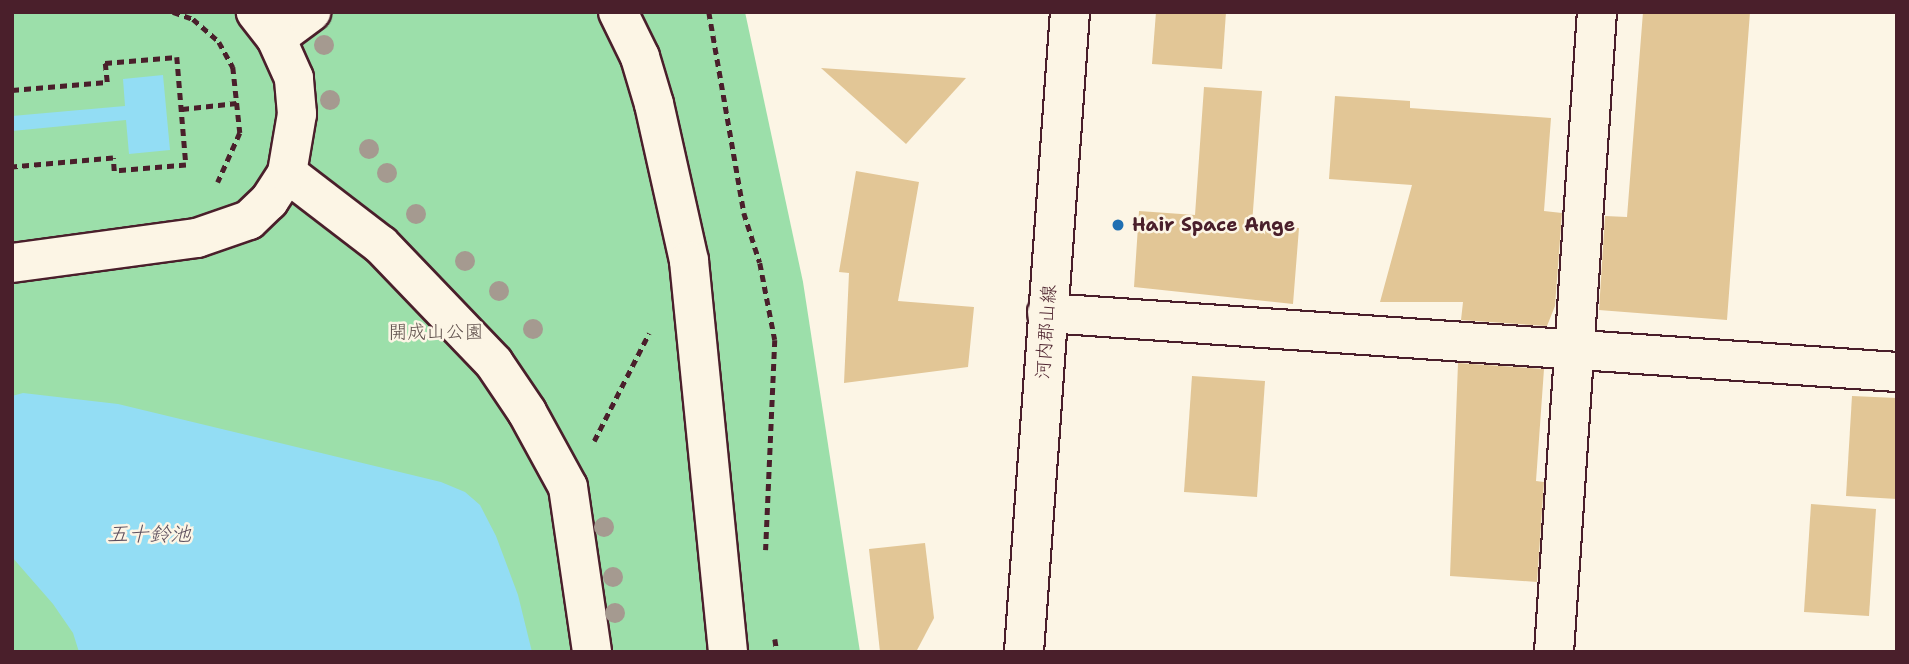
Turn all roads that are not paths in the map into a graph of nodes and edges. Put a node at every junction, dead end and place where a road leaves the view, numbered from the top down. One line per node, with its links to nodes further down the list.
1 (311, 12): 5 (street)
2 (618, 12): 12 (street)
3 (1070, 12): 8 (street, 河内郡山線)
4 (1597, 12): 9 (street)
5 (266, 25): 6 (street)
6 (287, 173): 7 (street); 11 (street)
7 (12, 262)
8 (1047, 313): 9 (street); 13 (street, 河内郡山線)
9 (1576, 349): 10 (street); 14 (street)
10 (1897, 372)
11 (592, 652)
12 (728, 652)
13 (1024, 652)
14 (1554, 652)

